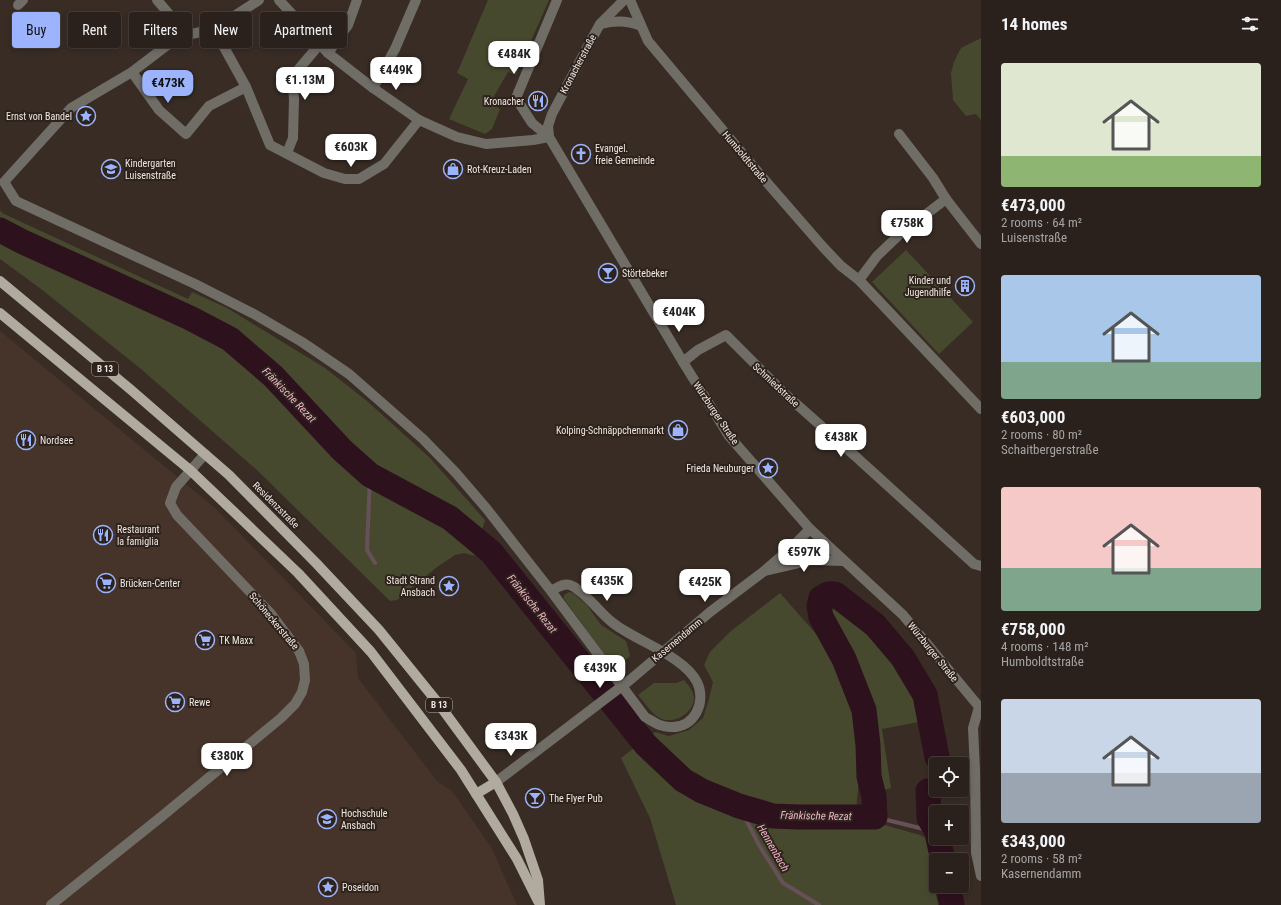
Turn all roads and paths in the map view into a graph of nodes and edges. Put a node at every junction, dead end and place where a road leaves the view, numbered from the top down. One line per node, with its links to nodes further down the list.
1 (157, 0): 9 (street)
2 (259, 0): 10 (street)
3 (279, 0): 11 (street)
4 (357, 0): 18 (street)
5 (416, 0): 21 (street)
6 (557, 0): 24 (street, Würzburger Straße)
7 (624, 0): 12 (street, Kronacherstraße)
8 (630, 0): 13 (street, Humboldtstraße)
9 (167, 12)
10 (240, 12)
11 (290, 12)
12 (600, 24): 13 (street); 24 (street, Kronacherstraße)
13 (641, 26): 28 (street, Humboldtstraße)
14 (164, 48): 19 (street)
15 (224, 48): 20 (street)
16 (316, 48): 25 (street)
17 (322, 48): 18 (street)
18 (328, 54): 21 (street)
19 (132, 72): 20 (street); 39 (street)
20 (246, 87): 25 (street)
21 (373, 88): 22 (street)
22 (419, 120): 24 (street); 25 (street)
23 (899, 134): 26 (street)
24 (549, 137): 31 (street, Würzburger Straße)
25 (287, 153)
26 (946, 199): 27 (street); 28 (street)
27 (981, 244)
28 (859, 280): 32 (street, Humboldtstraße)
29 (0, 281): 33 (main road, Residenzstraße / B 13)
30 (0, 313): 34 (main road, B 13)
31 (683, 362): 35 (street, Würzburger Straße); 37 (street, Schmiedstraße)
32 (981, 409)
33 (205, 454): 34 (street, Schöneckerstraße); 42 (main road, Residenzstraße / B 13)
34 (190, 470): 43 (main road, B 13); 45 (street, Schöneckerstraße)
35 (810, 529): 36 (street, Würzburger Straße); 38 (street, Kasernendamm)
36 (844, 561): 38 (street, Kasernendamm); 41 (street, Würzburger Straße)
37 (977, 565)
38 (763, 572): 40 (street, Kasernendamm)
39 (551, 591): 40 (street); 40 (street)
40 (663, 653): 42 (street, Kasernendamm)
41 (980, 708): 44 (street)
42 (496, 782): 43 (main road); 46 (main road, B 13)
43 (476, 794): 46 (main road, B 13)
44 (981, 876)
45 (51, 905)
46 (540, 905)

